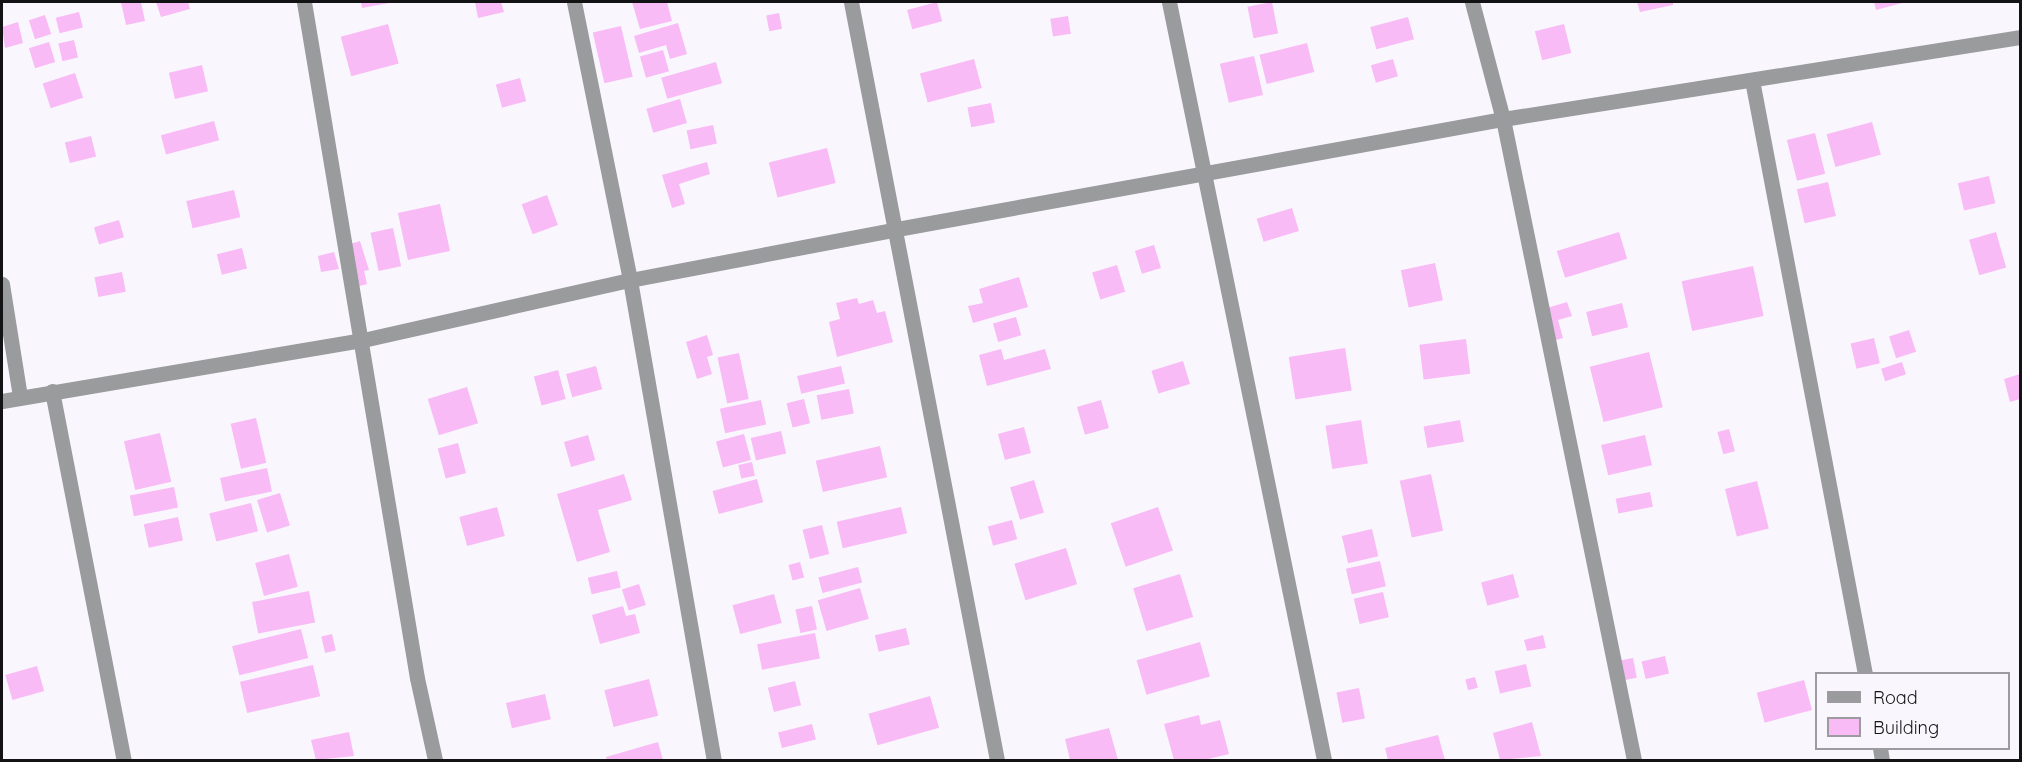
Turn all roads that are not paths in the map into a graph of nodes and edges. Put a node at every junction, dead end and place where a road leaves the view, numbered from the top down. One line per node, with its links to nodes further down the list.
1 (304, 2): 13 (street)
2 (574, 2): 11 (street)
3 (851, 2): 10 (street)
4 (1169, 2): 9 (street)
5 (1472, 2): 8 (street)
6 (2020, 38): 7 (street)
7 (1752, 80): 8 (street); 17 (street)
8 (1503, 120): 9 (street); 23 (street)
9 (1204, 175): 10 (street); 22 (street)
10 (897, 228): 11 (street); 21 (street)
11 (630, 280): 13 (street); 20 (street)
12 (2, 284): 15 (street)
13 (363, 340): 14 (street); 19 (street)
14 (52, 391): 15 (street); 18 (street)
15 (20, 397): 16 (street)
16 (2, 401)
17 (1865, 672)
18 (124, 760)
19 (435, 760)
20 (714, 760)
21 (997, 760)
22 (1324, 760)
23 (1634, 760)

